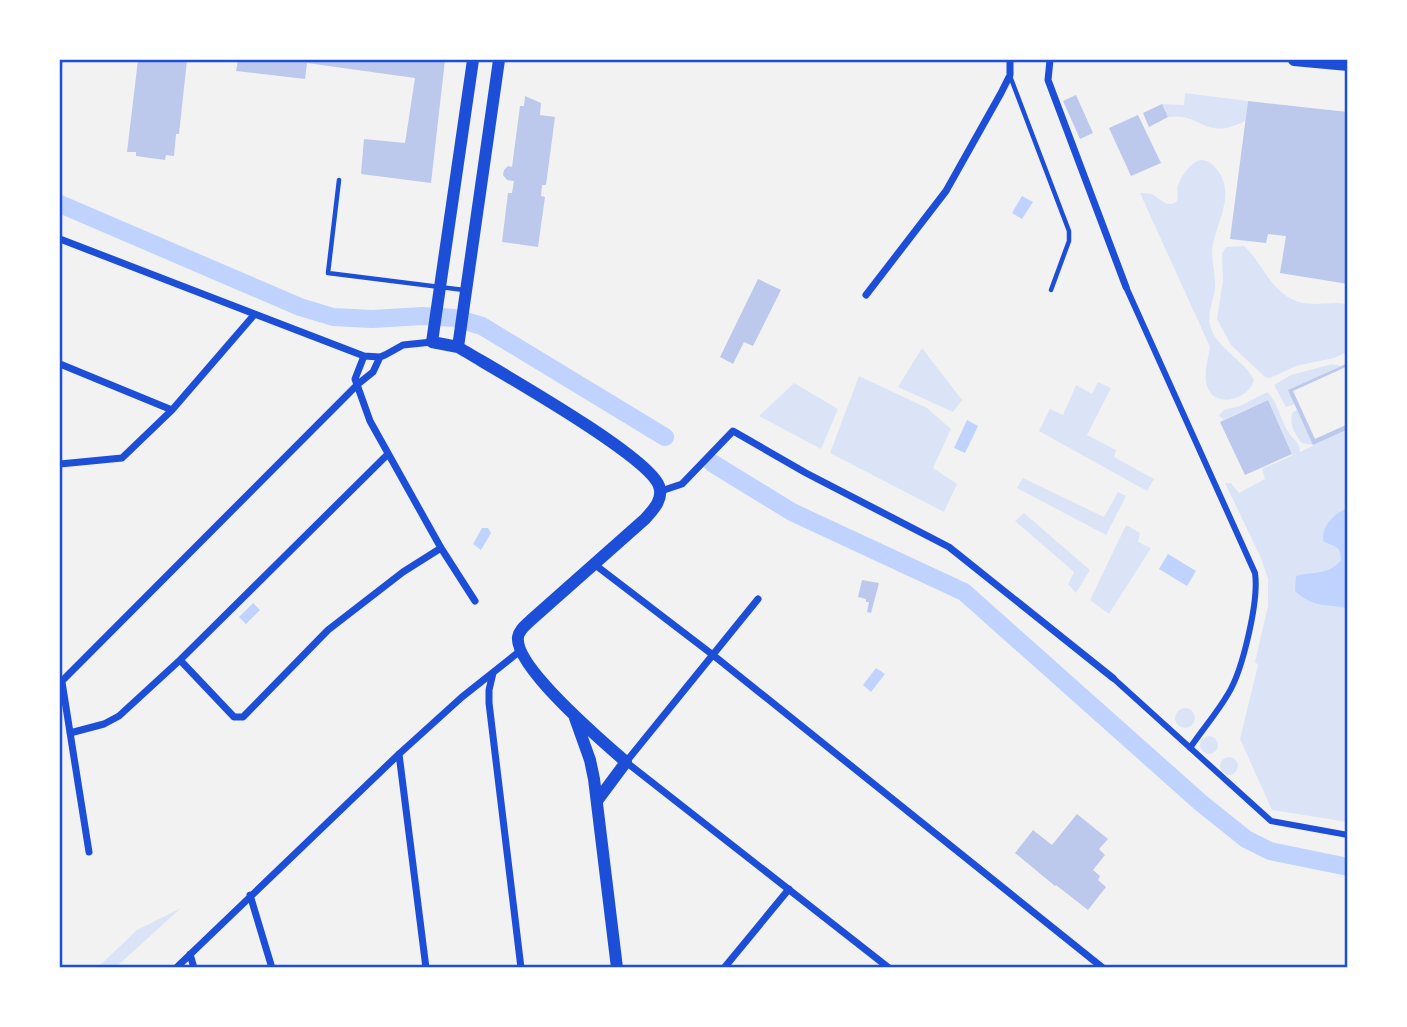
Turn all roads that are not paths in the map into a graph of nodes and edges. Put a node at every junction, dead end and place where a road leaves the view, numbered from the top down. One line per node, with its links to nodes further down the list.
1 (473, 60): 10 (main road)
2 (499, 60): 13 (main road)
3 (1010, 60): 7 (street)
4 (1050, 60): 11 (street)
5 (1294, 60): 6 (main road)
6 (1348, 65)
7 (1010, 75): 12 (lane); 14 (street)
8 (339, 180): 10 (lane)
9 (60, 239): 15 (street)
10 (439, 287): 13 (lane); 16 (main road)
11 (1126, 287): 38 (street)
12 (1051, 289)
13 (465, 290): 17 (main road)
14 (866, 295)
15 (254, 316): 18 (street); 22 (street)
16 (432, 342): 17 (main road); 19 (street)
17 (458, 346): 25 (main road)
18 (364, 356): 19 (street); 21 (street)
19 (380, 358): 21 (street)
20 (60, 364): 22 (street)
21 (358, 384): 23 (street); 35 (street)
22 (172, 410): 24 (street)
23 (388, 454): 26 (street); 32 (street)
24 (60, 464)
25 (661, 491): 27 (main road); 34 (street)
26 (441, 548): 29 (street); 32 (street)
27 (594, 564): 30 (main road); 31 (street)
28 (758, 599): 31 (street)
29 (475, 601)
30 (520, 651): 33 (street); 36 (main road)
31 (713, 655): 40 (street); 48 (street)
32 (180, 660): 37 (street)
33 (493, 673): 39 (street); 53 (street)
34 (1113, 678): 38 (street)
35 (61, 682): 37 (street)
36 (573, 714): 40 (main road); 41 (main road)
37 (70, 733): 43 (street)
38 (1191, 748): 42 (street)
39 (399, 754): 45 (street); 52 (street)
40 (626, 762): 41 (main road); 44 (street)
41 (597, 801): 47 (main road)
42 (1348, 835)
43 (89, 852)
44 (789, 889): 54 (street); 55 (street)
45 (250, 895): 46 (street); 51 (street)
46 (190, 954): 49 (street); 50 (street)
47 (617, 967)
48 (1101, 967)
49 (176, 968)
50 (194, 968)
51 (272, 968)
52 (426, 968)
53 (522, 968)
54 (724, 968)
55 (889, 968)

